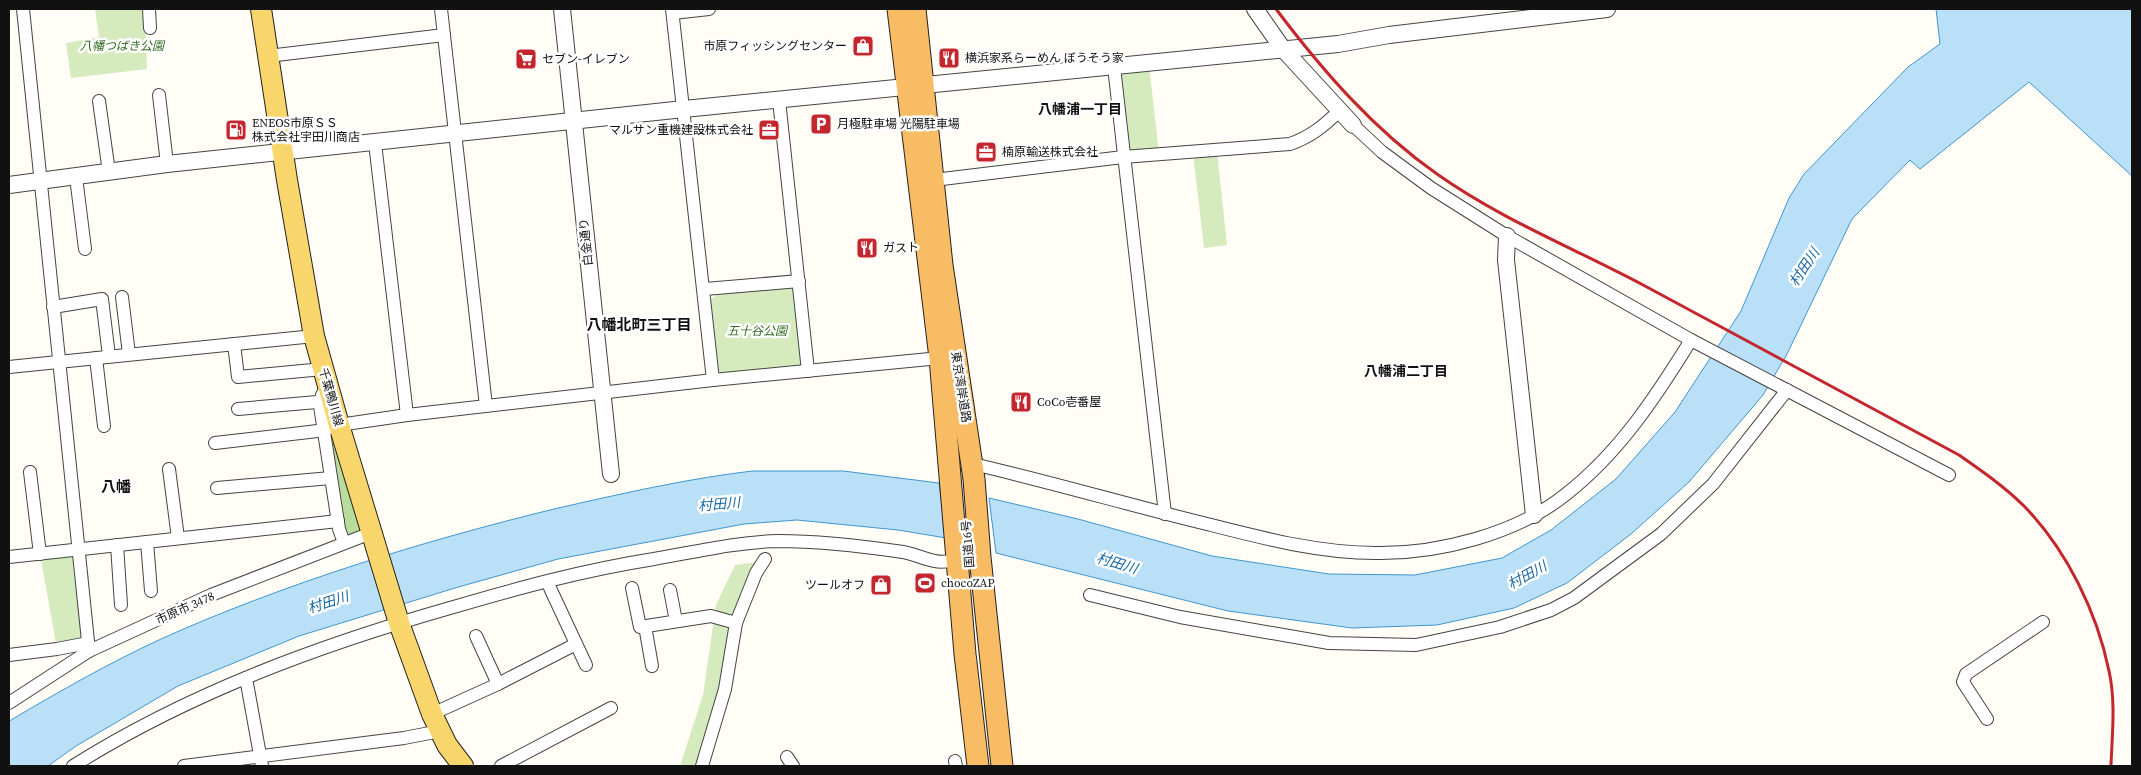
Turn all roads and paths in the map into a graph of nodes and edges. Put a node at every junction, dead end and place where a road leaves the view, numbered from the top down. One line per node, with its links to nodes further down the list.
1 (23, 9): 33 (street)
2 (149, 9): 12 (street)
3 (261, 9): 15 (main road, 千葉鴨川線)
4 (441, 9): 13 (street)
5 (562, 9): 23 (street, 白金通り)
6 (709, 9): 11 (street)
7 (898, 9): 17 (highway, 東京湾岸道路)
8 (914, 9): 17 (highway, 東京湾岸道路)
9 (1255, 9): 14 (street)
10 (1607, 9): 14 (street)
11 (673, 11): 21 (street)
12 (150, 28)
13 (444, 36): 15 (street); 25 (street)
14 (1283, 50): 16 (street); 22 (street)
15 (268, 56): 27 (main road, 千葉鴨川線)
16 (1114, 68): 17 (street); 28 (street)
17 (916, 86): 19 (street); 32 (highway, 東京湾岸道路); 46 (highway, 東京湾岸道路)
18 (159, 95): 29 (street)
19 (780, 100): 21 (street); 37 (street)
20 (99, 101): 30 (street)
21 (684, 109): 23 (street); 38 (street)
22 (1339, 111): 24 (street); 28 (street)
23 (573, 121): 25 (street); 53 (street, 白金通り)
24 (1353, 125): 35 (street)
25 (455, 134): 26 (street); 54 (street)
26 (375, 143): 27 (street); 56 (street)
27 (283, 152): 29 (street); 41 (main road, 千葉鴨川線)
28 (1124, 157): 32 (street); 67 (street)
29 (167, 164): 30 (street)
30 (109, 172): 31 (street)
31 (76, 177): 33 (street); 36 (street)
32 (934, 180): 62 (highway, 東京湾岸道路)
33 (42, 182): 34 (street); 40 (street)
34 (9, 185)
35 (1507, 236): 42 (street); 68 (street)
36 (85, 249)
37 (799, 281): 38 (street); 49 (street)
38 (704, 290): 50 (street)
39 (122, 297): 44 (street)
40 (54, 307): 45 (street); 47 (street)
41 (314, 336): 43 (street); 51 (main road, 千葉鴨川線)
42 (1691, 340): 52 (street); 68 (street)
43 (234, 344): 44 (street); 51 (street)
44 (129, 354): 45 (street)
45 (102, 357): 47 (street); 57 (street)
46 (940, 358): 49 (street); 62 (highway, 東京湾岸道路)
47 (58, 362): 48 (street); 75 (street)
48 (9, 367)
49 (808, 372): 50 (street)
50 (714, 380): 53 (street)
51 (324, 384): 55 (street); 58 (main road, 千葉鴨川線)
52 (1787, 390): 64 (street); 84 (street)
53 (602, 393): 54 (street); 63 (street, 白金通り)
54 (486, 406): 56 (street)
55 (238, 409)
56 (407, 414): 58 (street)
57 (104, 426)
58 (332, 428): 59 (street); 65 (street); 71 (main road, 千葉鴨川線)
59 (215, 443)
60 (170, 469): 70 (street)
61 (30, 472): 76 (street)
62 (965, 473): 67 (street); 77 (highway, 東京湾岸道路)
63 (611, 474)
64 (1949, 475)
65 (331, 478): 66 (street); 69 (street)
66 (217, 488)
67 (1165, 514): 68 (street)
68 (1534, 515)
69 (338, 521): 70 (street); 73 (street)
70 (178, 538): 72 (street)
71 (372, 538): 73 (street, 市原市 3478); 86 (main road, 千葉鴨川線)
72 (147, 542): 74 (street); 83 (street)
73 (344, 543): 93 (street, 市原市 3478)
74 (116, 545): 75 (street); 85 (street)
75 (79, 550): 76 (street); 93 (street)
76 (40, 554): 78 (street)
77 (966, 556): 86 (street); 109 (highway, 東京湾岸道路); 110 (highway, 国道16号); 111 (highway, 東京湾岸道路)
78 (9, 557)
79 (765, 558): 89 (street)
80 (550, 588): 92 (street)
81 (632, 588): 90 (street)
82 (670, 590): 87 (street)
83 (151, 591)
84 (1090, 595)
85 (121, 605)
86 (398, 621): 97 (street); 102 (main road, 千葉鴨川線)
87 (676, 621): 89 (street); 90 (street)
88 (2043, 622): 101 (street)
89 (736, 623): 108 (street)
90 (645, 626): 96 (street)
91 (476, 636): 98 (street)
92 (576, 644): 95 (street); 98 (street)
93 (89, 647): 94 (street); 99 (street, 市原市 3478)
94 (9, 655)
95 (586, 665)
96 (652, 666)
97 (246, 678): 103 (street); 104 (street)
98 (498, 684): 102 (street)
99 (9, 703)
100 (611, 708): 107 (street)
101 (1987, 719)
102 (436, 722): 103 (street); 106 (main road, 千葉鴨川線)
103 (261, 762): 105 (street)
104 (73, 766)
105 (184, 766)
106 (463, 766)
107 (500, 766)
108 (702, 766)
109 (978, 766)
110 (990, 766)
111 (1002, 766)

